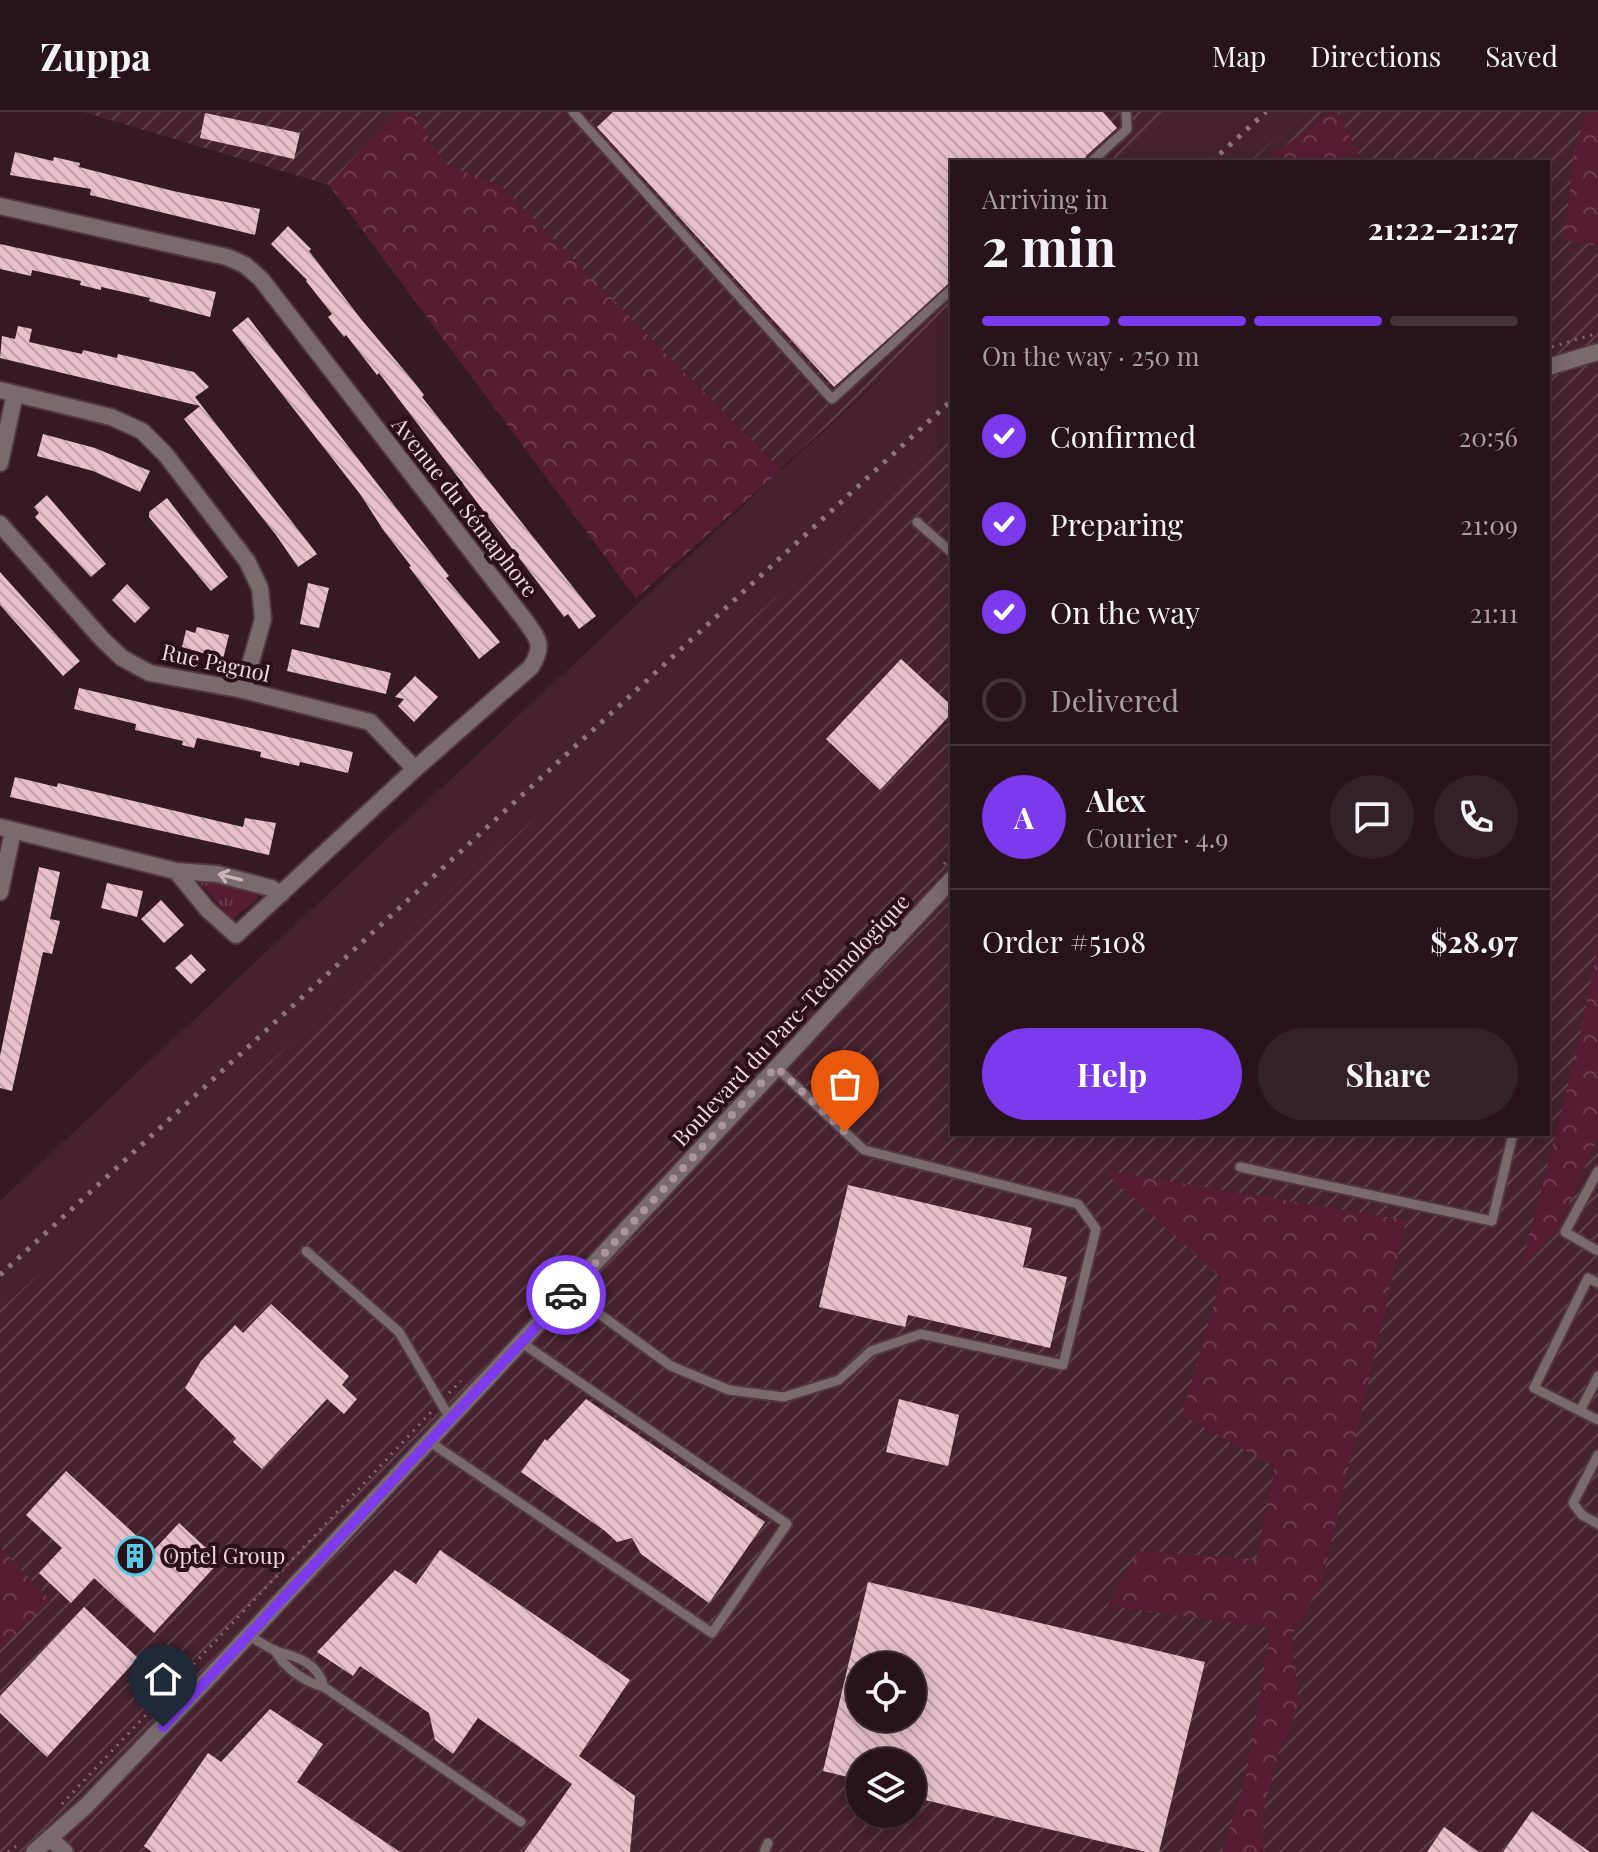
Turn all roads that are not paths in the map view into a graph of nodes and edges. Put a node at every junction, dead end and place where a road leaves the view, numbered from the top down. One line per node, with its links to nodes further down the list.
1 (573, 112): 5 (lane)
2 (1126, 112): 3 (lane)
3 (1093, 160)
4 (0, 206): 14 (street, Avenue du Sémaphore)
5 (950, 291)
6 (1598, 352): 7 (street)
7 (1550, 366)
8 (7, 392): 9 (street); 13 (street)
9 (0, 463)
10 (917, 522): 12 (lane)
11 (0, 524): 13 (street, Rue Pagnol)
12 (950, 551)
13 (243, 690): 14 (street, Rue Pagnol)
14 (415, 769): 19 (street, Avenue du Sémaphore)
15 (7, 829): 16 (street); 18 (street)
16 (176, 871): 19 (street, one-way to 16); 19 (street, Avenue du Sémaphore)
17 (947, 873): 20 (street, Boulevard du Parc-Technologique)
18 (0, 892)
19 (281, 894)
20 (776, 1067): 27 (street, Boulevard du Parc-Technologique); 27 (lane)
21 (1513, 1136): 22 (lane)
22 (1240, 1167)
23 (1598, 1171): 25 (lane)
24 (306, 1251): 31 (lane)
25 (1598, 1251)
26 (1598, 1283): 30 (lane)
27 (569, 1292): 28 (street, Boulevard du Parc-Technologique)
28 (522, 1343): 31 (street, Boulevard du Parc-Technologique); 33 (lane)
29 (1598, 1376): 30 (lane)
30 (1580, 1411): 32 (lane)
31 (451, 1420): 33 (street, Boulevard du Parc-Technologique)
32 (1598, 1420)
33 (430, 1442): 36 (street, Boulevard du Parc-Technologique)
34 (1598, 1455): 35 (lane)
35 (1598, 1524)
36 (248, 1635): 37 (lane); 38 (street, Boulevard du Parc-Technologique)
37 (521, 1822)
38 (50, 1838): 39 (street, Boulevard du Parc-Technologique); 40 (street)
39 (27, 1848)
40 (65, 1852)

